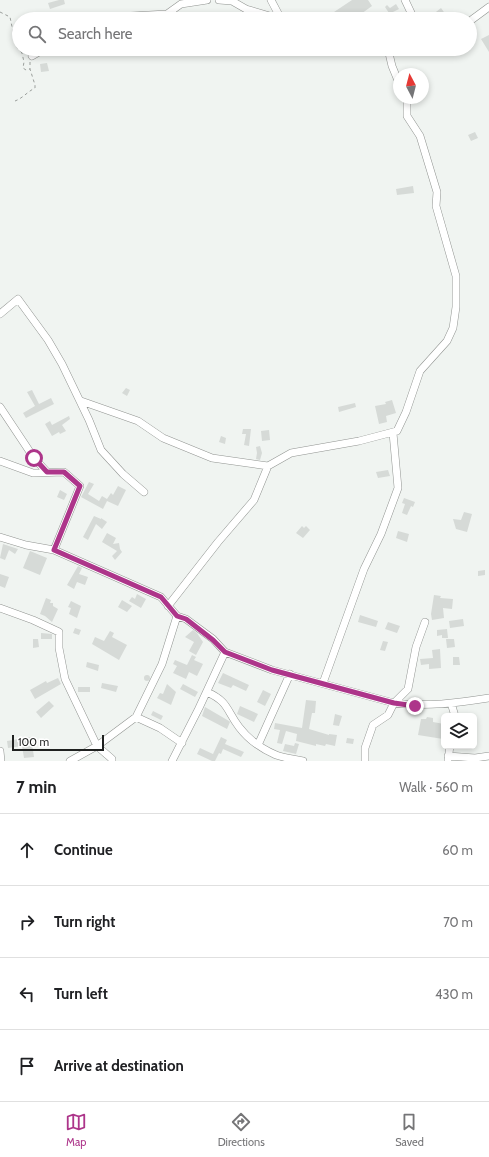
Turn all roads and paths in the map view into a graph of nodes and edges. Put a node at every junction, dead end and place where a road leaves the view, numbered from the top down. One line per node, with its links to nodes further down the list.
1 (207, 0): 7 (street)
2 (219, 0): 8 (street)
3 (271, 0): 9 (street)
4 (405, 0): 10 (street)
5 (489, 7): 11 (street)
6 (0, 12): 12 (path)
7 (170, 12)
8 (256, 12)
9 (277, 12)
10 (411, 12)
11 (477, 16)
12 (12, 27)
13 (23, 56): 16 (path)
14 (390, 56): 15 (street)
15 (393, 68)
16 (15, 101)
17 (407, 104): 21 (street)
18 (0, 314): 19 (street)
19 (81, 401): 23 (street); 25 (street)
20 (0, 407): 24 (street)
21 (393, 433): 23 (street); 34 (street)
22 (0, 461): 24 (street)
23 (268, 466): 28 (street)
24 (47, 472): 27 (street)
25 (144, 492)
26 (0, 537): 27 (street)
27 (54, 550): 28 (street)
28 (168, 606): 30 (street)
29 (0, 608): 43 (street)
30 (177, 616): 32 (street); 40 (street)
31 (426, 622): 37 (street)
32 (225, 652): 33 (street); 35 (street)
33 (290, 674): 34 (street); 42 (street)
34 (323, 683): 37 (street)
35 (206, 692): 41 (street); 42 (street)
36 (489, 698): 38 (street)
37 (394, 703): 38 (street); 53 (street)
38 (451, 703): 39 (street)
39 (455, 713)
40 (136, 717): 41 (street); 43 (street)
41 (182, 743): 51 (street)
42 (258, 745): 52 (street)
43 (97, 746): 49 (street); 50 (street)
44 (450, 749): 47 (street)
45 (0, 751): 48 (street)
46 (489, 756): 47 (street)
47 (448, 759)
48 (2, 761)
49 (70, 761)
50 (112, 761)
51 (172, 761)
52 (303, 761)
53 (365, 761)

